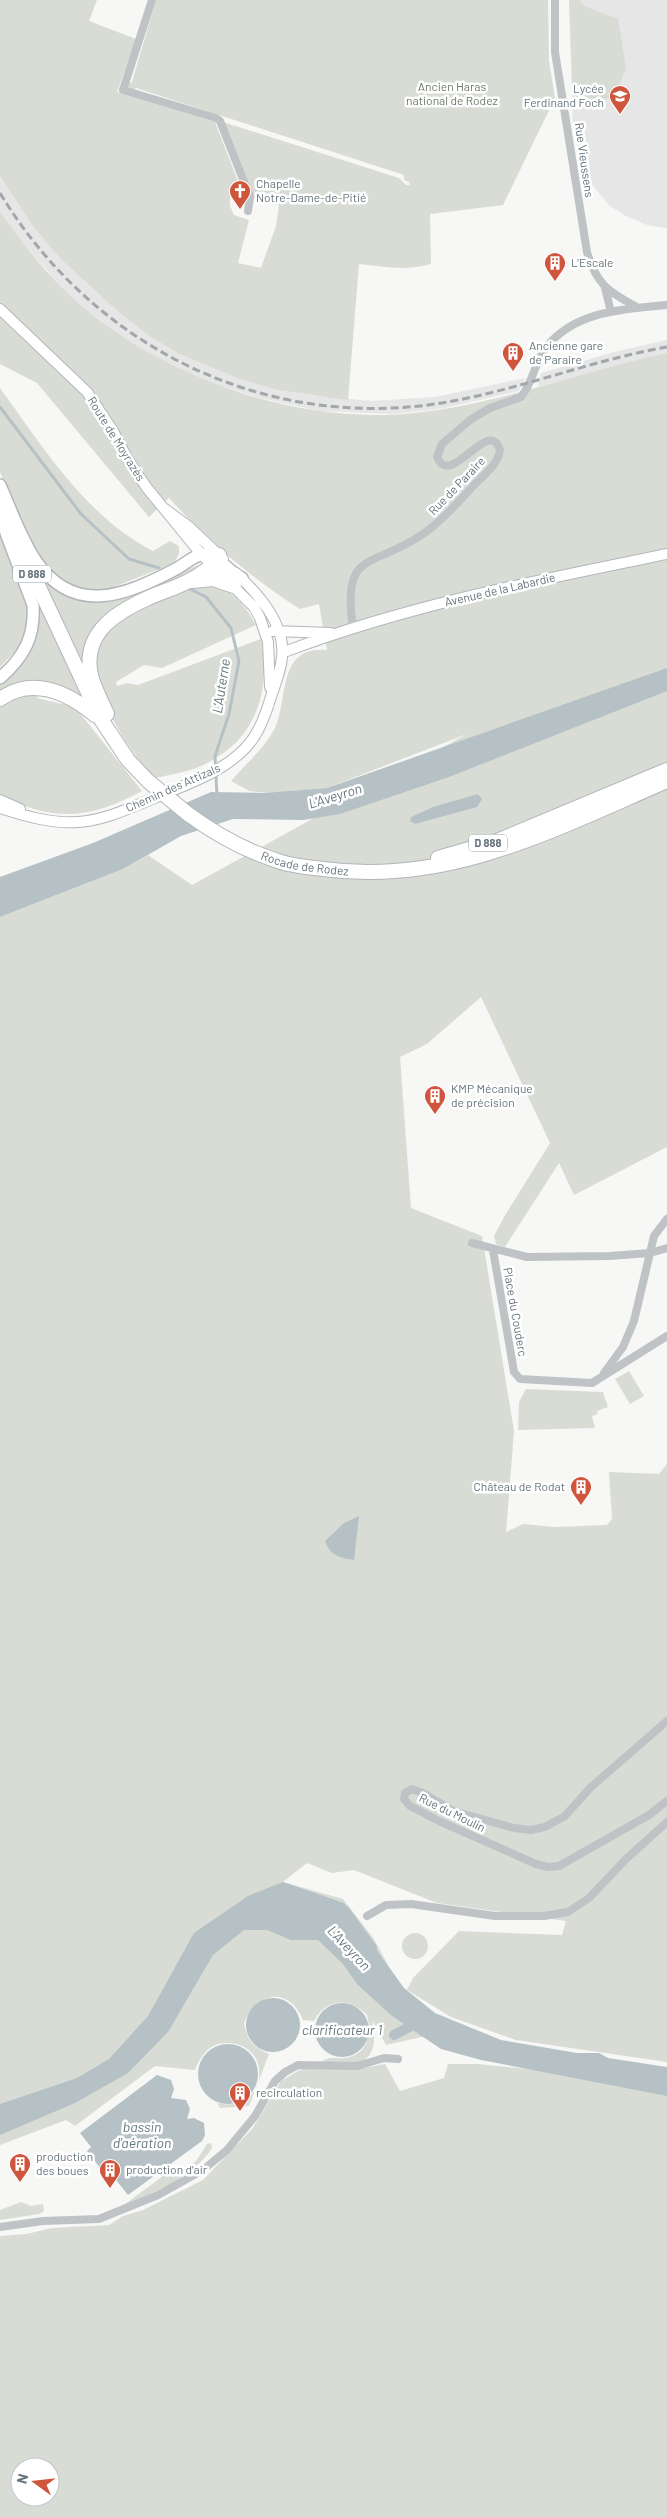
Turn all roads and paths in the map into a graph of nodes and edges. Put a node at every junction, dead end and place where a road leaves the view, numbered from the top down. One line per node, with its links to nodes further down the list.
1 (152, 0): 3 (street)
2 (555, 0): 4 (street, Rue Vieussens)
3 (248, 211)
4 (605, 288): 6 (street, Rue Vieussens); 8 (street, Rue Vieussens)
5 (667, 305): 6 (street, Rue de Paraire)
6 (636, 307): 8 (street, Rue de Paraire)
7 (0, 309): 11 (street, Route de Moyrazès)
8 (611, 312): 18 (street, Rue de Paraire)
9 (0, 485): 13 (main road)
10 (0, 504): 26 (highway, D 888)
11 (165, 509): 13 (street, Route de Moyrazès); 15 (street, Route de Moyrazès)
12 (0, 510): 23 (main road)
13 (201, 554): 15 (main road)
14 (667, 554): 18 (street, Avenue de la Labardie)
15 (216, 560): 16 (highway); 17 (main road)
16 (187, 582): 17 (highway); 27 (highway)
17 (238, 582): 19 (street); 20 (street)
18 (353, 628): 21 (street, Avenue de la Labardie)
19 (265, 631): 20 (street); 22 (street); 25 (street, Chemin des Attizals)
20 (278, 632): 21 (street, Avenue de la Labardie); 22 (street, Chemin des Attizals)
21 (335, 633): 22 (street, Avenue de la Labardie)
22 (283, 650): 25 (street, Chemin des Attizals)
23 (0, 678)
24 (0, 699): 26 (highway)
25 (270, 701): 32 (street, Chemin des Attizals)
26 (100, 718): 27 (highway, D 888)
27 (128, 760): 33 (highway, Rocade de Rodez / D 888, bridge)
28 (667, 770): 33 (highway, Rocade de Rodez / D 888)
29 (667, 782): 33 (highway, Rocade de Rodez / D 888)
30 (0, 800): 32 (street, Chemin des Attizals)
31 (0, 808): 32 (street, Chemin des Attizals)
32 (42, 819)
33 (297, 863)
34 (667, 1219): 38 (street)
35 (472, 1243): 37 (street)
36 (667, 1248): 38 (street)
37 (493, 1250): 38 (street); 40 (street, Place du Couderc)
38 (650, 1253): 40 (street)
39 (667, 1336): 40 (street, Place du Couderc)
40 (604, 1374)
41 (667, 1721): 42 (street, Rue du Moulin)
42 (667, 1801)
43 (667, 1822): 44 (street)
44 (366, 1916)
45 (398, 2059): 46 (street)
46 (0, 2228)

